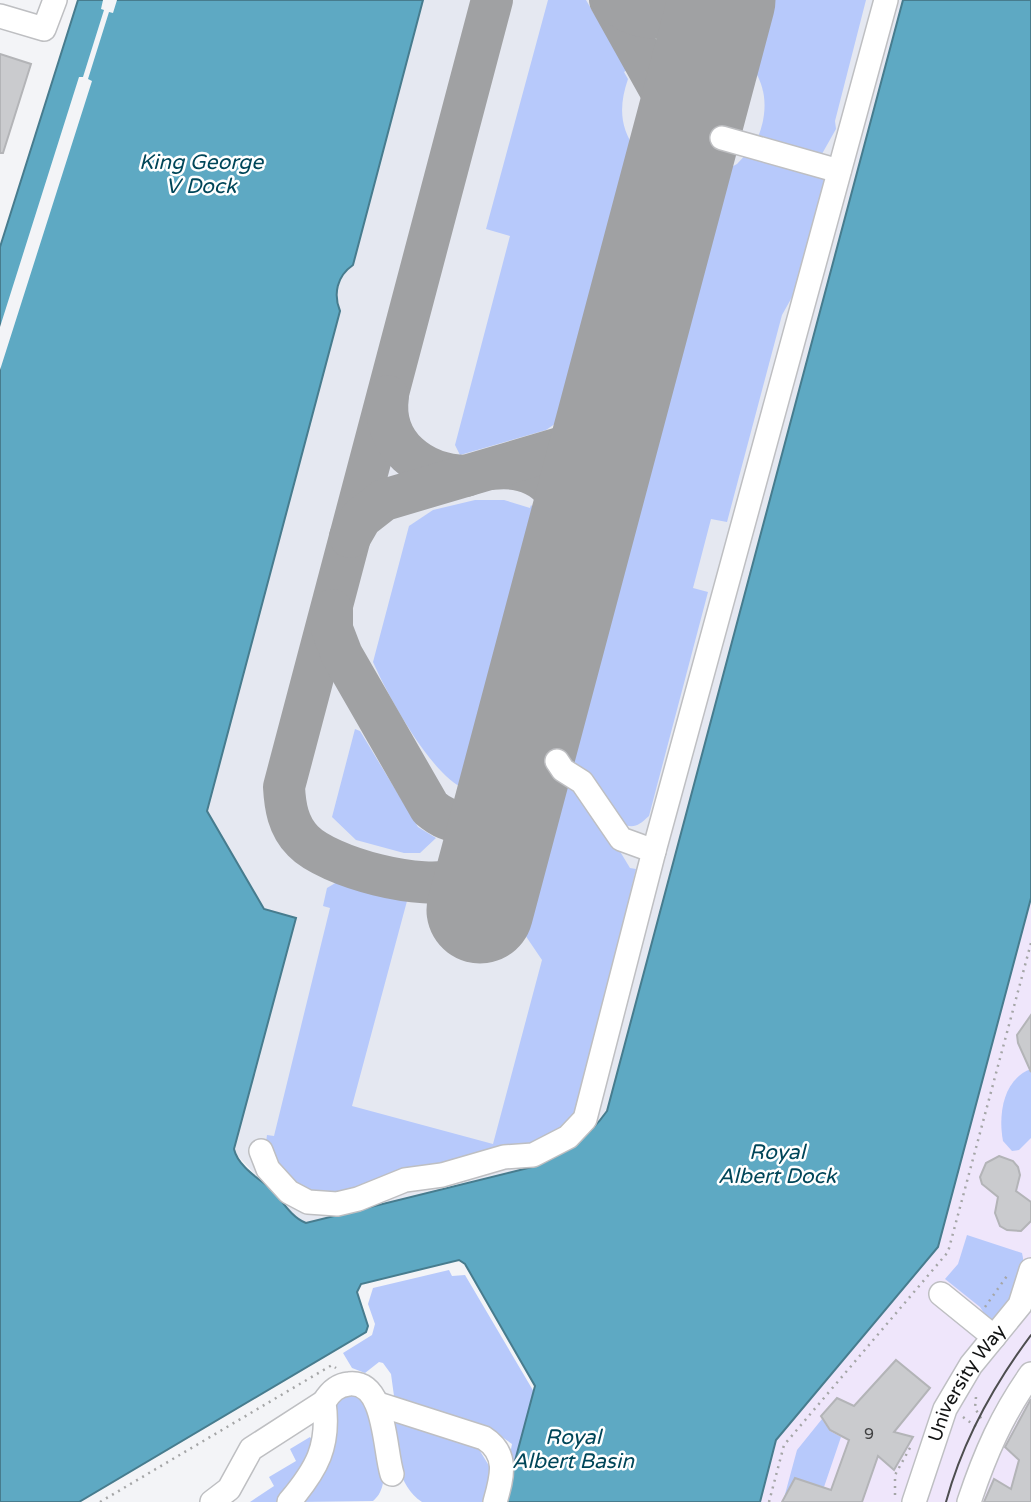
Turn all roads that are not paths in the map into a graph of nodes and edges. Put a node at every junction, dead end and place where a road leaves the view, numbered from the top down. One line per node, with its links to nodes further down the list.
1 (55, 0): 3 (street)
2 (886, 0): 5 (street)
3 (0, 16)
4 (722, 138): 5 (street)
5 (839, 170): 7 (street)
6 (557, 761): 7 (street)
7 (654, 851): 8 (street)
8 (261, 1151)
9 (1023, 1268): 11 (street, University Way)
10 (941, 1294): 11 (street)
11 (994, 1337): 19 (street, University Way)
12 (1031, 1374): 20 (street)
13 (324, 1402): 14 (street); 16 (street); 17 (street)
14 (378, 1404): 15 (street); 18 (street)
15 (392, 1474)
16 (212, 1502)
17 (289, 1502)
18 (495, 1502)
19 (914, 1502)
20 (969, 1502)

